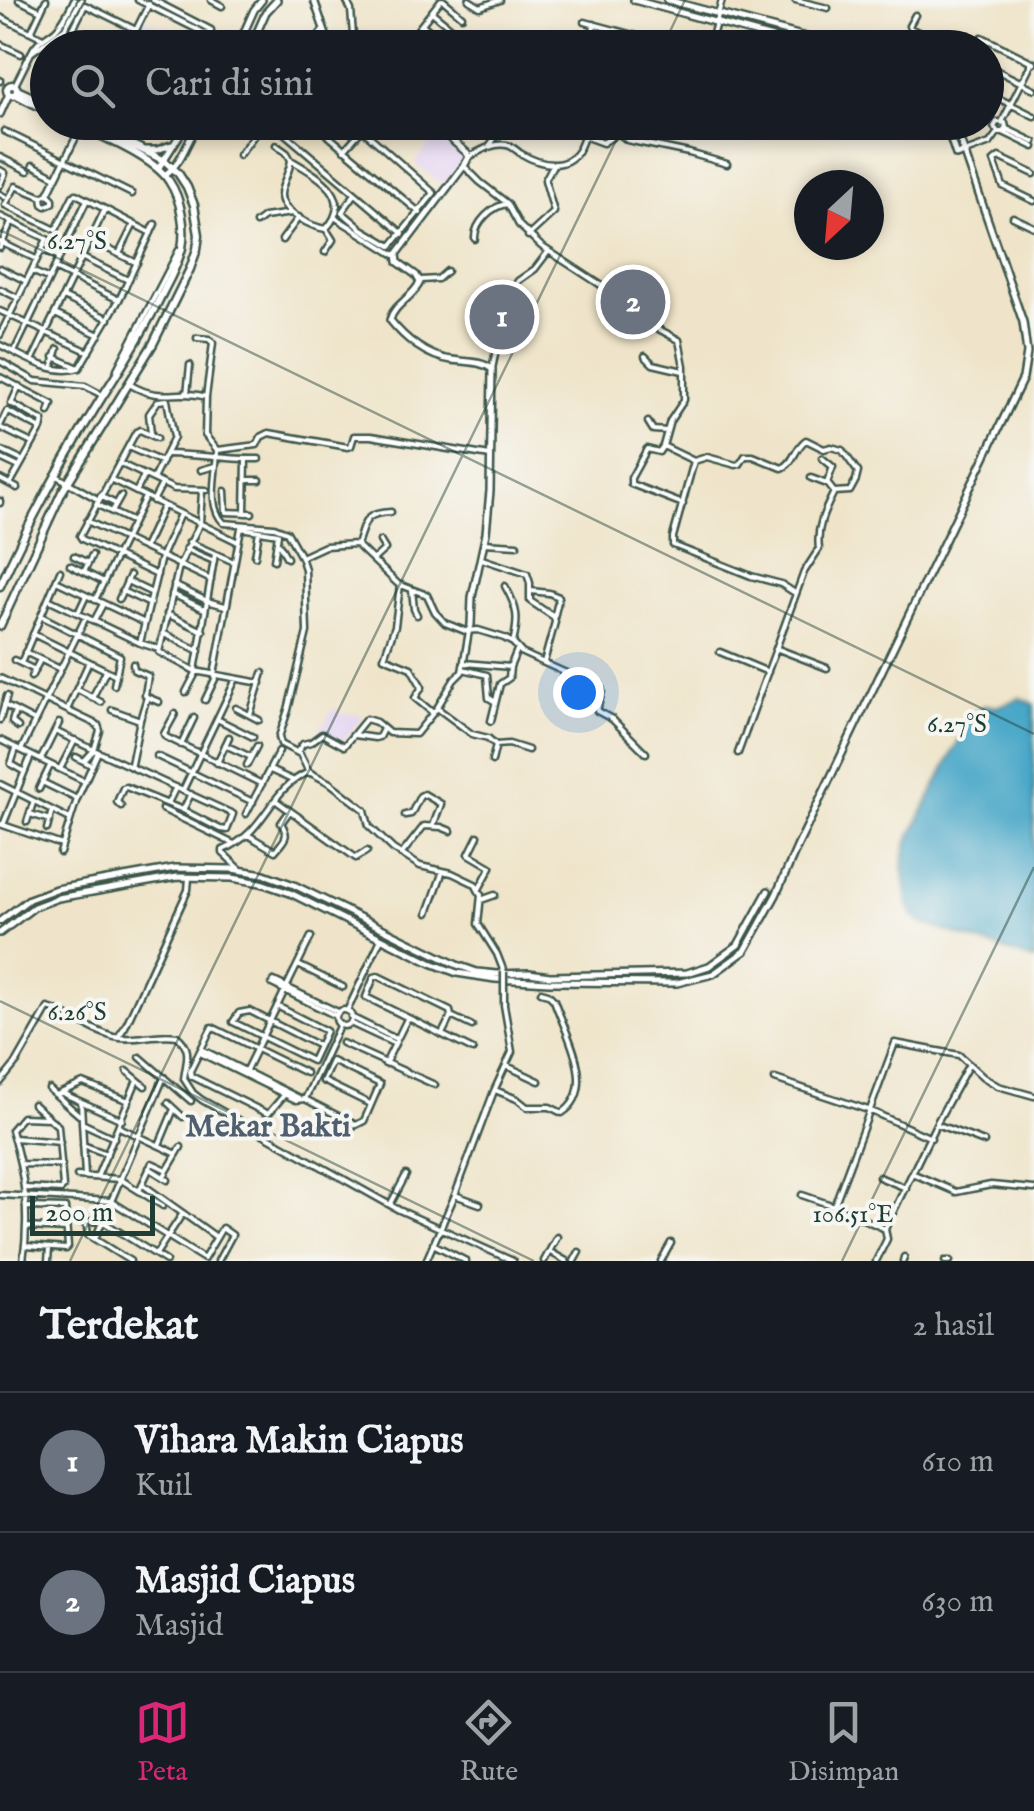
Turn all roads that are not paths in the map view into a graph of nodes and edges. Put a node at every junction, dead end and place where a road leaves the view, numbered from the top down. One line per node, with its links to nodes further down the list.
1 (18, 0): 21 (street)
2 (46, 0): 21 (street)
3 (74, 0): 33 (street)
4 (82, 0): 34 (street)
5 (138, 0): 18 (street)
6 (211, 0): 19 (street)
7 (262, 0): 39 (street)
8 (277, 0): 40 (street)
9 (314, 0): 31 (street)
10 (347, 0): 41 (street)
11 (442, 0): 22 (street); 25 (street)
12 (469, 0): 17 (street)
13 (634, 0): 28 (street)
14 (667, 0): 23 (street)
15 (722, 0): 23 (street)
16 (799, 0): 20 (street)
17 (498, 1)
18 (151, 2): 36 (street); 37 (street); 38 (street)
19 (222, 6)
20 (828, 8)
21 (42, 10): 32 (street)
22 (431, 12): 29 (street); 44 (street)
23 (718, 13): 28 (street); 49 (street)
24 (914, 15): 50 (street)
25 (462, 16)
26 (0, 18): 51 (street)
27 (585, 22): 30 (street)
28 (716, 22): 47 (street); 48 (street)
29 (422, 24): 42 (street); 43 (street)
30 (594, 24): 45 (street); 46 (street)
31 (324, 28)
32 (32, 30)
33 (52, 30)
34 (61, 30)
35 (75, 30): 36 (street)
36 (136, 30)
37 (199, 30)
38 (210, 30)
39 (245, 30)
40 (258, 30)
41 (353, 30)
42 (417, 30)
43 (430, 30)
44 (455, 30)
45 (593, 30)
46 (616, 30)
47 (714, 30)
48 (745, 30)
49 (781, 30)
50 (914, 30)
51 (30, 32)
52 (0, 44): 54 (street)
53 (1004, 48): 56 (street)
54 (21, 54)
55 (30, 54): 59 (street)
56 (1033, 62): 58 (street)
57 (1004, 74): 58 (street)
58 (1022, 82): 60 (street); 63 (street)
59 (7, 87): 61 (main road); 64 (street)
60 (1034, 88)
61 (30, 99)
62 (1004, 101): 63 (street)
63 (1011, 104): 65 (street); 66 (street)
64 (0, 114)
65 (1034, 116)
66 (1004, 117)
67 (4, 131): 98 (street)
68 (1004, 132): 88 (street)
69 (75, 140): 98 (street)
70 (106, 140): 105 (main road)
71 (120, 140): 90 (main road)
72 (176, 140): 86 (street)
73 (189, 140): 96 (street)
74 (252, 140): 93 (street)
75 (290, 140): 114 (street)
76 (333, 140): 91 (street)
77 (353, 140): 91 (street)
78 (372, 140): 123 (street)
79 (452, 140): 94 (street)
80 (493, 140): 89 (street)
81 (583, 140): 103 (street)
82 (627, 140): 100 (street)
83 (951, 140): 92 (street)
84 (961, 140): 92 (street)
85 (993, 140): 92 (street)
86 (173, 144): 90 (street); 99 (street)
87 (276, 145): 97 (street)
88 (1034, 145)
89 (490, 146): 94 (street); 103 (street)
90 (140, 149): 99 (main road)
91 (344, 150): 123 (street)
92 (965, 152): 465 (street)
93 (239, 155)
94 (469, 156): 102 (street)
95 (0, 157): 107 (street)
96 (182, 158): 104 (street); 111 (street)
97 (291, 160): 122 (street); 127 (street)
98 (64, 161): 109 (street); 113 (street)
99 (164, 161): 104 (main road); 105 (street)
100 (727, 164)
101 (33, 166): 109 (street)
102 (464, 166): 117 (street); 145 (street)
103 (554, 166): 136 (street)
104 (174, 168): 110 (street); 111 (main road)
105 (158, 169): 110 (main road)
106 (0, 170): 112 (street)
107 (28, 171)
108 (1034, 174): 118 (street)
109 (56, 177): 115 (street)
110 (168, 179): 111 (main road); 189 (main road)
111 (183, 179): 188 (main road)
112 (0, 184)
113 (132, 194)
114 (355, 194): 135 (street); 135 (street)
115 (45, 195): 119 (street); 119 (street); 120 (street)
116 (88, 200): 120 (street); 121 (street); 146 (street)
117 (507, 200): 136 (street); 139 (street)
118 (1034, 201)
119 (52, 202): 120 (street)
120 (66, 209)
121 (105, 209): 130 (street); 137 (street)
122 (292, 213): 126 (street); 129 (street)
123 (420, 213): 135 (street)
124 (0, 216): 128 (street)
125 (1012, 217): 132 (street)
126 (299, 218): 133 (street); 138 (street)
127 (336, 218): 133 (street); 145 (street)
128 (12, 222): 140 (street); 141 (street)
129 (256, 222)
130 (134, 224): 134 (street); 144 (street)
131 (155, 224): 134 (street)
132 (1034, 226)
133 (326, 229): 142 (street)
134 (151, 233): 149 (street)
135 (403, 234)
136 (528, 236): 143 (street)
137 (90, 240): 144 (street); 147 (street)
138 (282, 240)
139 (475, 240)
140 (1, 244): 148 (street)
141 (42, 250): 146 (street); 148 (street)
142 (325, 252)
143 (548, 252): 171 (street); 185 (street)
144 (119, 254): 149 (street)
145 (396, 256): 157 (street)
146 (60, 258): 151 (street)
147 (82, 258): 154 (street); 156 (street)
148 (37, 260): 152 (street)
149 (137, 263): 156 (street)
150 (0, 268): 158 (street)
151 (54, 268): 154 (street); 155 (street)
152 (32, 271): 155 (street); 158 (street)
153 (447, 271): 157 (street)
154 (73, 278): 160 (street); 162 (street)
155 (49, 279): 167 (street)
156 (128, 280): 162 (street)
157 (420, 280): 185 (street)
158 (26, 281): 161 (street)
159 (0, 289): 161 (street)
160 (63, 297): 164 (street); 166 (street)
161 (18, 298): 165 (street)
162 (119, 300): 166 (street)
163 (0, 311): 165 (street)
164 (54, 314): 168 (street); 170 (street)
165 (10, 315): 167 (street); 169 (street)
166 (108, 319): 170 (street)
167 (28, 324): 168 (street); 176 (street)
168 (45, 332): 177 (street); 181 (street)
169 (0, 335)
170 (99, 335): 177 (street)
171 (668, 335): 173 (street); 186 (street)
172 (196, 338): 194 (street)
173 (665, 342)
174 (0, 346): 176 (street)
175 (58, 348): 179 (street)
176 (14, 352): 181 (street)
177 (89, 352): 184 (street)
178 (645, 356): 186 (street)
179 (54, 357): 183 (street); 184 (street)
180 (0, 361): 193 (street)
181 (32, 361): 183 (street)
182 (190, 365): 192 (street)
183 (52, 368): 184 (street)
184 (79, 368)
185 (492, 369): 209 (street)
186 (684, 372): 202 (street)
187 (1, 378): 190 (street)
188 (128, 383): 191 (main road); 192 (street)
189 (111, 384): 191 (main road); 193 (main road)
190 (19, 386): 195 (street); 197 (street)
191 (122, 392): 230 (main road)
192 (186, 394): 194 (street)
193 (103, 396): 222 (main road)
194 (206, 397): 207 (street)
195 (11, 403): 196 (street); 201 (street)
196 (7, 410): 198 (street); 201 (street)
197 (49, 412)
198 (2, 417): 200 (street)
199 (648, 422): 202 (street)
200 (0, 426): 203 (street)
201 (41, 429): 203 (street)
202 (666, 431): 204 (street)
203 (32, 444): 216 (street)
204 (663, 446): 215 (street); 243 (street)
205 (128, 447): 208 (street); 217 (street); 218 (street)
206 (0, 450): 216 (street)
207 (217, 450): 209 (street); 211 (street)
208 (166, 454): 211 (street); 217 (street)
209 (490, 456): 257 (street)
210 (0, 458): 220 (street)
211 (217, 458): 213 (street); 219 (street)
212 (822, 458): 233 (street)
213 (246, 459): 214 (street); 228 (street)
214 (259, 459)
215 (694, 460): 237 (street); 243 (street)
216 (22, 461): 220 (street)
217 (162, 462): 226 (street)
218 (119, 463): 223 (street); 225 (street)
219 (217, 466): 221 (street); 268 (street)
220 (19, 468): 231 (street)
221 (200, 470)
222 (56, 475): 230 (street); 281 (main road)
223 (144, 476): 226 (street); 236 (street)
224 (810, 478): 233 (street)
225 (110, 479): 236 (street); 240 (street)
226 (153, 479): 232 (street)
227 (0, 480): 231 (street)
228 (246, 480): 229 (street); 235 (street)
229 (260, 480)
230 (68, 482): 240 (street); 312 (main road)
231 (10, 484): 234 (street)
232 (162, 484): 241 (street); 250 (street)
233 (827, 484): 237 (street)
234 (17, 488)
235 (225, 491)
236 (136, 492): 239 (street)
237 (834, 492): 294 (street)
238 (121, 496): 242 (street)
239 (145, 497): 241 (street); 249 (street)
240 (98, 500): 242 (street); 245 (street); 248 (street)
241 (153, 501): 244 (street)
242 (116, 504): 245 (street)
243 (683, 504): 294 (street)
244 (164, 506): 247 (street); 260 (street)
245 (112, 512): 249 (street)
246 (392, 512): 258 (street)
247 (180, 514): 250 (street); 267 (street)
248 (88, 521): 252 (street); 264 (street)
249 (133, 522): 252 (street)
250 (200, 523): 255 (street); 256 (street)
251 (259, 530): 253 (street); 256 (street); 266 (street)
252 (124, 539): 260 (street); 264 (street)
253 (278, 541): 269 (street); 272 (street)
254 (380, 541): 270 (street)
255 (190, 542): 261 (street); 262 (street)
256 (238, 542): 275 (street)
257 (484, 543): 259 (street); 271 (street)
258 (358, 545): 268 (street); 270 (street)
259 (517, 545)
260 (144, 548): 267 (street)
261 (186, 549): 273 (street); 277 (street)
262 (215, 554): 273 (street); 275 (street)
263 (92, 555): 274 (street)
264 (116, 555): 280 (street); 284 (street)
265 (74, 556): 274 (street)
266 (254, 556)
267 (161, 557): 277 (street); 280 (street)
268 (301, 557): 393 (street)
269 (287, 558)
270 (374, 559): 285 (street)
271 (481, 559): 290 (street); 314 (street)
272 (274, 560)
273 (214, 561): 283 (street)
274 (88, 562): 279 (street)
275 (234, 562): 302 (street)
276 (70, 565): 279 (street)
277 (179, 566): 283 (street); 287 (street)
278 (60, 572): 282 (street)
279 (84, 572): 284 (street)
280 (156, 575): 292 (street)
281 (2, 576): 286 (main road)
282 (56, 580): 295 (street); 296 (street)
283 (211, 580): 299 (street)
284 (104, 582): 298 (street)
285 (400, 585): 289 (street); 365 (street)
286 (0, 586)
287 (174, 586): 293 (street); 299 (street)
288 (506, 586): 319 (street)
289 (412, 590): 306 (street); 314 (street)
290 (529, 590): 309 (street); 309 (street)
291 (122, 591): 292 (street); 297 (street); 301 (street)
292 (152, 592): 301 (street)
293 (172, 594): 303 (street); 305 (street)
294 (796, 594): 321 (street)
295 (86, 596): 298 (street); 304 (street)
296 (48, 598): 304 (street); 307 (street)
297 (119, 598)
298 (96, 600): 300 (street)
299 (207, 601): 302 (street); 303 (street)
300 (103, 604): 310 (street); 311 (street)
301 (150, 604): 311 (street)
302 (226, 606): 342 (street)
303 (206, 610): 313 (street)
304 (78, 613): 308 (street)
305 (167, 614): 313 (street); 315 (street)
306 (417, 615)
307 (41, 616): 316 (street); 317 (street)
308 (86, 617): 310 (street); 317 (street)
309 (554, 618): 329 (street)
310 (94, 621): 318 (street)
311 (145, 623): 318 (street)
312 (0, 626)
313 (203, 631): 323 (street)
314 (469, 631): 319 (street); 331 (street)
315 (163, 633): 320 (street); 323 (street)
316 (33, 634): 324 (street); 325 (street)
317 (78, 634): 325 (street); 341 (street)
318 (140, 643): 320 (street)
319 (513, 643): 322 (street)
320 (159, 649): 337 (street)
321 (778, 649): 333 (street); 339 (street)
322 (517, 650): 329 (street); 332 (street)
323 (199, 651): 337 (street)
324 (25, 652): 327 (street); 334 (street)
325 (68, 652): 328 (street); 335 (street)
326 (720, 652): 339 (street)
327 (40, 660): 334 (street); 335 (street)
328 (88, 662): 336 (street); 350 (street)
329 (544, 662): 338 (street)
330 (133, 664): 354 (street)
331 (464, 666): 332 (street); 358 (street); 365 (street)
332 (510, 667): 358 (street)
333 (827, 668)
334 (35, 670): 343 (street)
335 (60, 670): 356 (street)
336 (106, 670): 341 (street); 353 (street)
337 (196, 671): 342 (street); 348 (street)
338 (564, 672): 349 (street); 355 (street)
339 (768, 672): 396 (street)
340 (263, 673): 346 (street)
341 (116, 675): 347 (street)
342 (215, 675): 345 (street); 357 (street)
343 (31, 677)
344 (0, 678): 356 (street)
345 (236, 679): 346 (street); 370 (street)
346 (261, 683): 368 (street)
347 (114, 684)
348 (180, 684)
349 (560, 684)
350 (76, 690): 353 (street); 363 (street)
351 (579, 692): 355 (street)
352 (7, 696): 361 (street)
353 (92, 698): 359 (street)
354 (148, 698): 360 (street); 372 (street)
355 (600, 699): 394 (street)
356 (45, 700): 363 (street); 374 (street)
357 (205, 700)
358 (494, 701): 375 (street)
359 (100, 702)
360 (159, 702)
361 (4, 705): 366 (street); 371 (street)
362 (236, 708): 368 (street)
363 (67, 710): 391 (street)
364 (112, 710): 372 (street)
365 (435, 710): 378 (street); 388 (street)
366 (15, 711): 374 (street); 377 (street)
367 (175, 714): 386 (street)
368 (250, 716): 373 (street)
369 (194, 718): 386 (street)
370 (216, 719): 382 (street); 395 (street)
371 (0, 720)
372 (140, 720): 408 (street)
373 (259, 720)
374 (35, 721): 389 (street)
375 (491, 721)
376 (59, 723): 379 (street)
377 (18, 727)
378 (383, 729): 380 (street); 380 (street)
379 (56, 730): 384 (street); 401 (street)
380 (354, 735): 393 (street)
381 (229, 737): 385 (street)
382 (253, 737)
383 (0, 740): 389 (street)
384 (75, 740): 391 (street); 409 (street)
385 (225, 744): 400 (street); 404 (street)
386 (182, 745): 395 (street)
387 (257, 746): 400 (street)
388 (496, 746): 390 (street); 403 (street)
389 (18, 749): 397 (street); 411 (street)
390 (528, 750)
391 (96, 751): 402 (street); 406 (street); 408 (street)
392 (279, 752): 410 (street)
393 (297, 752): 412 (street)
394 (646, 753)
395 (200, 754): 404 (street); 413 (street)
396 (738, 754)
397 (31, 756): 401 (street); 411 (street)
398 (157, 756): 413 (street)
399 (76, 757): 402 (street)
400 (251, 757): 407 (street)
401 (41, 760): 405 (street)
402 (84, 761): 406 (street)
403 (492, 761)
404 (217, 763): 418 (street)
405 (50, 765): 409 (street); 416 (street)
406 (91, 765): 415 (street)
407 (247, 765)
408 (131, 766): 419 (street)
409 (60, 770): 415 (street)
410 (270, 770): 414 (street); 418 (street)
411 (24, 771): 422 (street)
412 (309, 772): 414 (street); 450 (street)
413 (191, 773): 421 (street); 427 (street)
414 (292, 780): 426 (street)
415 (84, 781): 424 (street)
416 (42, 782): 420 (street); 424 (street)
417 (0, 784): 422 (street)
418 (262, 784): 427 (street)
419 (176, 787): 421 (street); 428 (street)
420 (38, 789)
421 (183, 790): 423 (street)
422 (15, 791): 425 (street); 440 (street)
423 (191, 794): 432 (street); 432 (street)
424 (76, 799): 437 (street)
425 (34, 800): 431 (street); 434 (street)
426 (275, 800): 433 (street); 444 (street)
427 (253, 802): 435 (street)
428 (168, 804): 429 (street); 432 (street)
429 (121, 806)
430 (162, 809): 447 (street)
431 (52, 810): 437 (street); 438 (street)
432 (182, 810)
433 (289, 812): 444 (street); 448 (street)
434 (30, 814): 438 (street); 439 (street)
435 (246, 814)
436 (405, 815): 441 (street)
437 (70, 819): 446 (street)
438 (50, 820): 442 (street)
439 (27, 822)
440 (1, 825): 446 (street)
441 (434, 826): 443 (street); 450 (street)
442 (47, 829)
443 (451, 832)
444 (248, 835): 447 (street)
445 (478, 836): 455 (street)
446 (62, 845): 449 (street)
447 (236, 845): 452 (street)
448 (367, 851)
449 (60, 852)
450 (401, 855): 453 (street)
451 (189, 867): 452 (street); 454 (street); 460 (street)
452 (240, 870): 461 (street)
453 (442, 870): 455 (street); 459 (street)
454 (189, 876): 462 (street); 466 (street); 482 (street)
455 (479, 889): 458 (street)
456 (768, 891): 463 (street)
457 (495, 895): 458 (street)
458 (481, 900): 492 (street, bridge)
459 (428, 912)
460 (0, 922)
461 (385, 930): 463 (street); 466 (street)
462 (0, 932)
463 (745, 934): 465 (street)
464 (311, 937): 467 (street)
465 (753, 938): 466 (street)
466 (381, 939): 472 (street)
467 (298, 965): 468 (street); 469 (street)
468 (343, 987)
469 (286, 989): 471 (street); 473 (street)
470 (541, 992): 504 (street)
471 (277, 1006): 477 (street); 485 (street)
472 (346, 1011): 473 (street); 476 (street)
473 (338, 1014): 478 (street)
474 (451, 1016): 475 (street); 479 (street); 480 (street)
475 (408, 1018): 480 (street); 483 (street)
476 (350, 1020): 478 (street); 483 (street)
477 (270, 1021): 481 (street); 481 (street); 485 (street)
478 (340, 1024): 508 (street)
479 (472, 1026)
480 (442, 1034): 487 (street)
481 (262, 1036): 485 (street); 486 (street)
482 (118, 1037): 500 (street); 555 (street)
483 (396, 1042): 490 (street)
484 (342, 1043): 490 (street)
485 (319, 1046)
486 (256, 1049): 488 (street); 494 (street); 495 (street)
487 (473, 1050)
488 (200, 1051): 494 (street); 506 (street)
489 (140, 1057): 496 (street)
490 (385, 1064): 501 (street)
491 (969, 1064): 507 (street); 516 (street); 521 (street)
492 (506, 1066): 499 (street); 504 (street)
493 (127, 1071): 498 (street)
494 (245, 1072): 506 (street); 508 (street)
495 (306, 1073)
496 (164, 1077): 509 (street); 525 (street)
497 (775, 1079): 516 (street)
498 (138, 1080): 502 (street); 510 (street)
499 (539, 1081)
500 (0, 1084)
501 (435, 1085)
502 (145, 1086)
503 (49, 1089): 505 (street)
504 (495, 1090): 548 (street)
505 (58, 1094): 510 (street); 511 (street); 519 (street)
506 (284, 1094): 508 (street)
507 (1034, 1096)
508 (302, 1099): 514 (street)
509 (191, 1100)
510 (129, 1101): 520 (street)
511 (81, 1103): 519 (street); 520 (street)
512 (34, 1104): 518 (street)
513 (168, 1104): 515 (street)
514 (370, 1104): 514 (street)
515 (174, 1109): 517 (street); 530 (street)
516 (871, 1111): 526 (street); 556 (street)
517 (183, 1117)
518 (49, 1118): 523 (street); 527 (street)
519 (81, 1119): 524 (street); 529 (street)
520 (122, 1120): 522 (street)
521 (936, 1124): 526 (street); 528 (street)
522 (118, 1128): 524 (street); 525 (street)
523 (14, 1138): 527 (street); 534 (street)
524 (114, 1138): 532 (street)
525 (138, 1138): 530 (street); 542 (street)
526 (931, 1138): 536 (street)
527 (60, 1142): 535 (street)
528 (984, 1142)
529 (82, 1144): 532 (street); 539 (street)
530 (158, 1145): 533 (street)
531 (182, 1147): 533 (street)
532 (106, 1154): 540 (street)
533 (177, 1154): 543 (street)
534 (20, 1164): 535 (street); 544 (street)
535 (62, 1164): 544 (street)
536 (913, 1173): 545 (street); 546 (street)
537 (406, 1175): 555 (street)
538 (77, 1176): 539 (street)
539 (85, 1176): 540 (street)
540 (96, 1176): 542 (street)
541 (879, 1177): 545 (street)
542 (120, 1179): 547 (street); 552 (street)
543 (142, 1184): 547 (street); 553 (street)
544 (26, 1188): 551 (street)
545 (906, 1188): 564 (street)
546 (1034, 1189)
547 (140, 1191): 553 (street)
548 (455, 1195): 554 (street); 566 (street)
549 (802, 1195): 556 (street)
550 (0, 1196): 551 (street)
551 (27, 1198): 552 (street); 557 (street)
552 (111, 1201): 562 (street); 567 (street)
553 (165, 1204): 558 (street); 559 (street)
554 (480, 1204)
555 (390, 1205): 566 (street)
556 (834, 1206): 564 (street)
557 (27, 1207): 563 (street); 565 (street)
558 (159, 1213)
559 (184, 1213): 567 (street); 568 (street)
560 (79, 1222): 561 (street)
561 (86, 1222): 562 (street); 570 (street)
562 (102, 1222): 570 (street); 577 (street)
563 (27, 1226): 565 (street); 573 (street)
564 (885, 1228): 591 (street)
565 (66, 1229): 574 (street)
566 (440, 1229): 572 (street); 586 (street)
567 (168, 1236): 577 (street); 578 (street)
568 (216, 1237): 578 (street); 583 (street)
569 (558, 1237): 587 (street)
570 (96, 1239): 581 (street)
571 (671, 1243): 590 (street)
572 (433, 1244): 584 (street); 585 (street)
573 (26, 1246): 574 (street); 579 (street)
574 (50, 1249): 580 (street)
575 (579, 1252): 589 (street)
576 (552, 1253): 588 (street)
577 (156, 1254): 582 (street)
578 (204, 1260)
579 (23, 1261)
580 (48, 1261)
581 (130, 1261)
582 (166, 1261)
583 (218, 1261)
584 (426, 1261)
585 (466, 1261)
586 (514, 1261)
587 (544, 1261)
588 (566, 1261)
589 (574, 1261)
590 (661, 1261)
591 (876, 1261)

